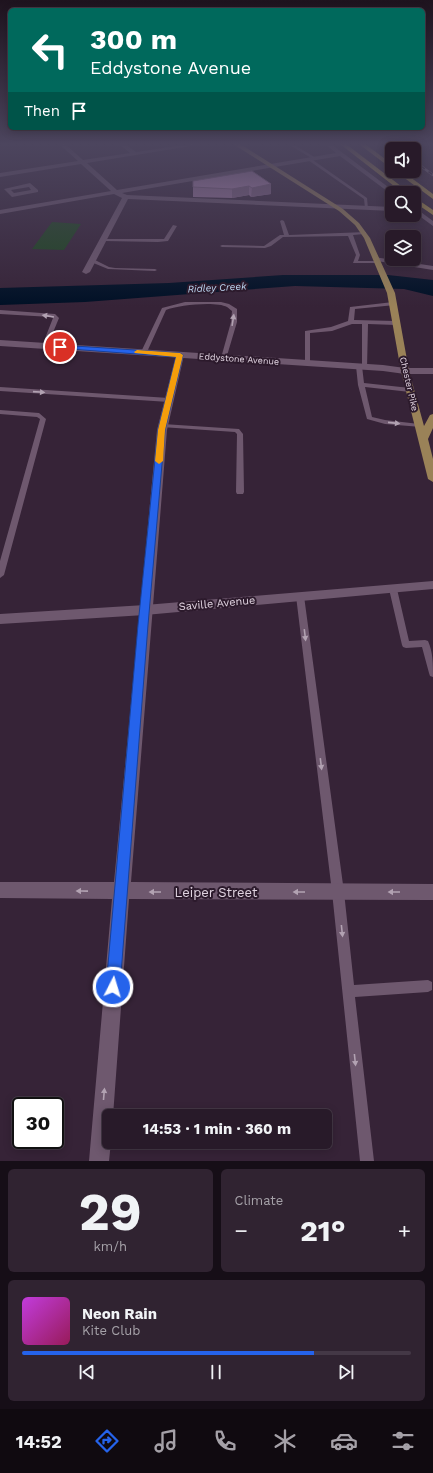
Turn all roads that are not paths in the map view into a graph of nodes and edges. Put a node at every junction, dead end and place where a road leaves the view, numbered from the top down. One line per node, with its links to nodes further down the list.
1 (28, 198): 8 (street)
2 (84, 198): 8 (street)
3 (125, 198): 21 (street)
4 (151, 198): 9 (street)
5 (321, 198): 9 (main road, Chester Pike)
6 (365, 198): 10 (lane)
7 (421, 204): 13 (highway)
8 (35, 206): 12 (street)
9 (335, 207): 10 (street); 18 (main road, Chester Pike)
10 (367, 208): 11 (street)
11 (385, 209)
12 (0, 212)
13 (433, 213)
14 (421, 215): 16 (street)
15 (282, 221): 20 (lane)
16 (433, 224)
17 (175, 226): 21 (lane)
18 (364, 233): 19 (lane); 24 (main road, Chester Pike)
19 (350, 234): 20 (lane); 24 (lane)
20 (287, 236): 22 (lane)
21 (104, 240): 23 (street)
22 (222, 246)
23 (92, 261): 26 (lane); 27 (street)
24 (378, 261): 25 (street); 28 (main road, Chester Pike)
25 (433, 268)
26 (155, 270)
27 (86, 272)
28 (393, 304): 30 (lane); 32 (main road, Chester Pike)
29 (0, 312): 34 (lane, one-way to 29)
30 (351, 322): 31 (lane); 38 (lane)
31 (365, 322): 32 (lane); 39 (lane)
32 (396, 323): 40 (main road, Chester Pike)
33 (0, 343): 34 (street, Eddystone Avenue)
34 (45, 346): 35 (street, Eddystone Avenue)
35 (144, 352): 36 (street, Eddystone Avenue); 37 (lane, one-way to 35)
36 (180, 355): 37 (street, Eddystone Avenue); 46 (street)
37 (224, 358): 38 (street, Eddystone Avenue)
38 (307, 363): 39 (street, Eddystone Avenue)
39 (362, 366): 40 (street, Eddystone Avenue); 43 (lane)
40 (405, 371): 41 (street); 42 (street); 45 (main road, Chester Pike)
41 (433, 371)
42 (433, 379)
43 (362, 385): 45 (lane); 50 (lane, one-way to 50)
44 (0, 389): 46 (lane, one-way to 46)
45 (410, 390): 50 (main road, Chester Pike)
46 (169, 400): 49 (street)
47 (0, 412): 54 (lane)
48 (433, 417): 51 (main road)
49 (163, 426): 53 (lane); 58 (street)
50 (419, 426): 51 (main road, Chester Pike)
51 (423, 439): 52 (main road, Chester Pike)
52 (433, 479)
53 (240, 492)
54 (0, 575)
55 (433, 585): 56 (street, Saville Avenue)
56 (393, 589): 57 (street, Saville Avenue); 60 (lane)
57 (300, 596): 58 (street, Saville Avenue); 63 (lane, one-way to 63)
58 (145, 610): 59 (street, Saville Avenue); 62 (street)
59 (0, 619)
60 (433, 673)
61 (0, 890): 62 (street, Leiper Street, one-way to 61)
62 (120, 892): 63 (street, Leiper Street, one-way to 62); 67 (street, one-way to 62)
63 (338, 892): 64 (street, Leiper Street, one-way to 63); 66 (lane, one-way to 66)
64 (433, 892)
65 (428, 986): 66 (lane)
66 (348, 991): 68 (lane, one-way to 68)
67 (99, 1161)
68 (367, 1161)

